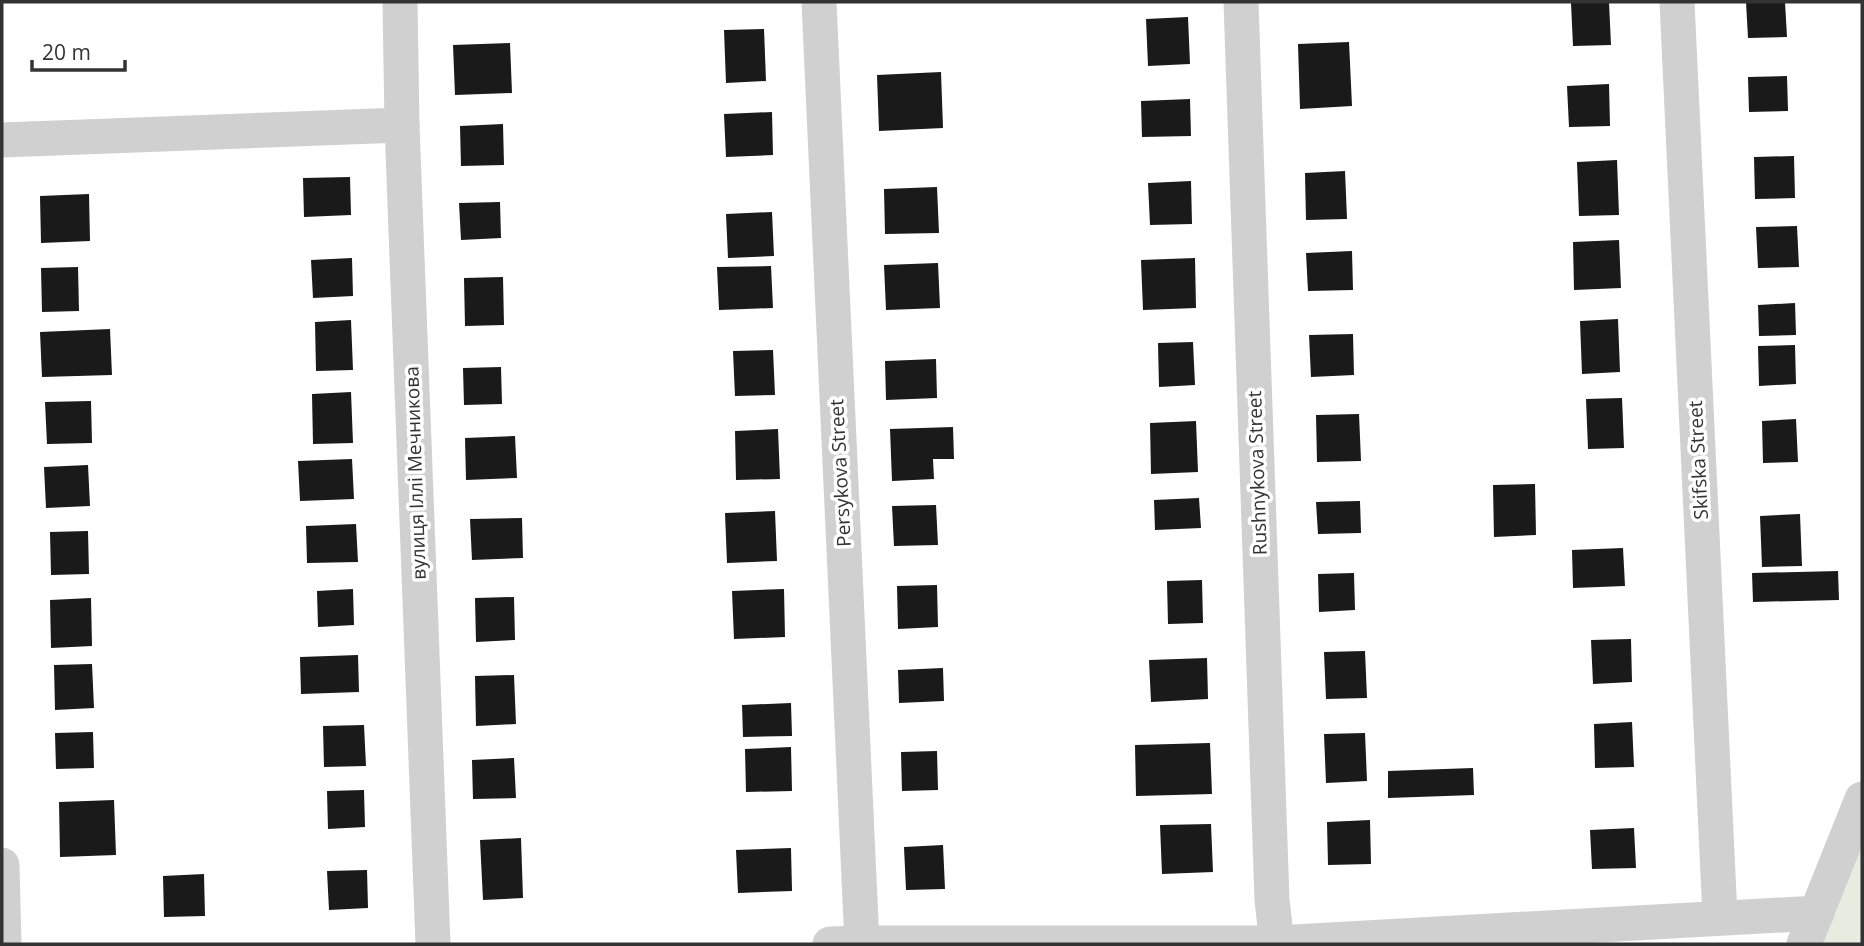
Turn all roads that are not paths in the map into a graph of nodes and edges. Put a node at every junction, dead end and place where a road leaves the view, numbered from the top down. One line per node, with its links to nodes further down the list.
1 (400, 2): 5 (street, вулиця Іллі Мечникова)
2 (819, 2): 13 (street, Persykova Street)
3 (1241, 2): 14 (street, Rushnykova Street)
4 (1677, 2): 9 (street, Skifska Street)
5 (402, 125): 6 (street); 12 (street, вулиця Іллі Мечникова)
6 (2, 140)
7 (1862, 799): 10 (street)
8 (2, 865): 11 (street)
9 (1720, 917): 10 (street); 14 (street)
10 (1810, 929)
11 (4, 944)
12 (433, 944)
13 (851, 944): 14 (street)
14 (1276, 944)

